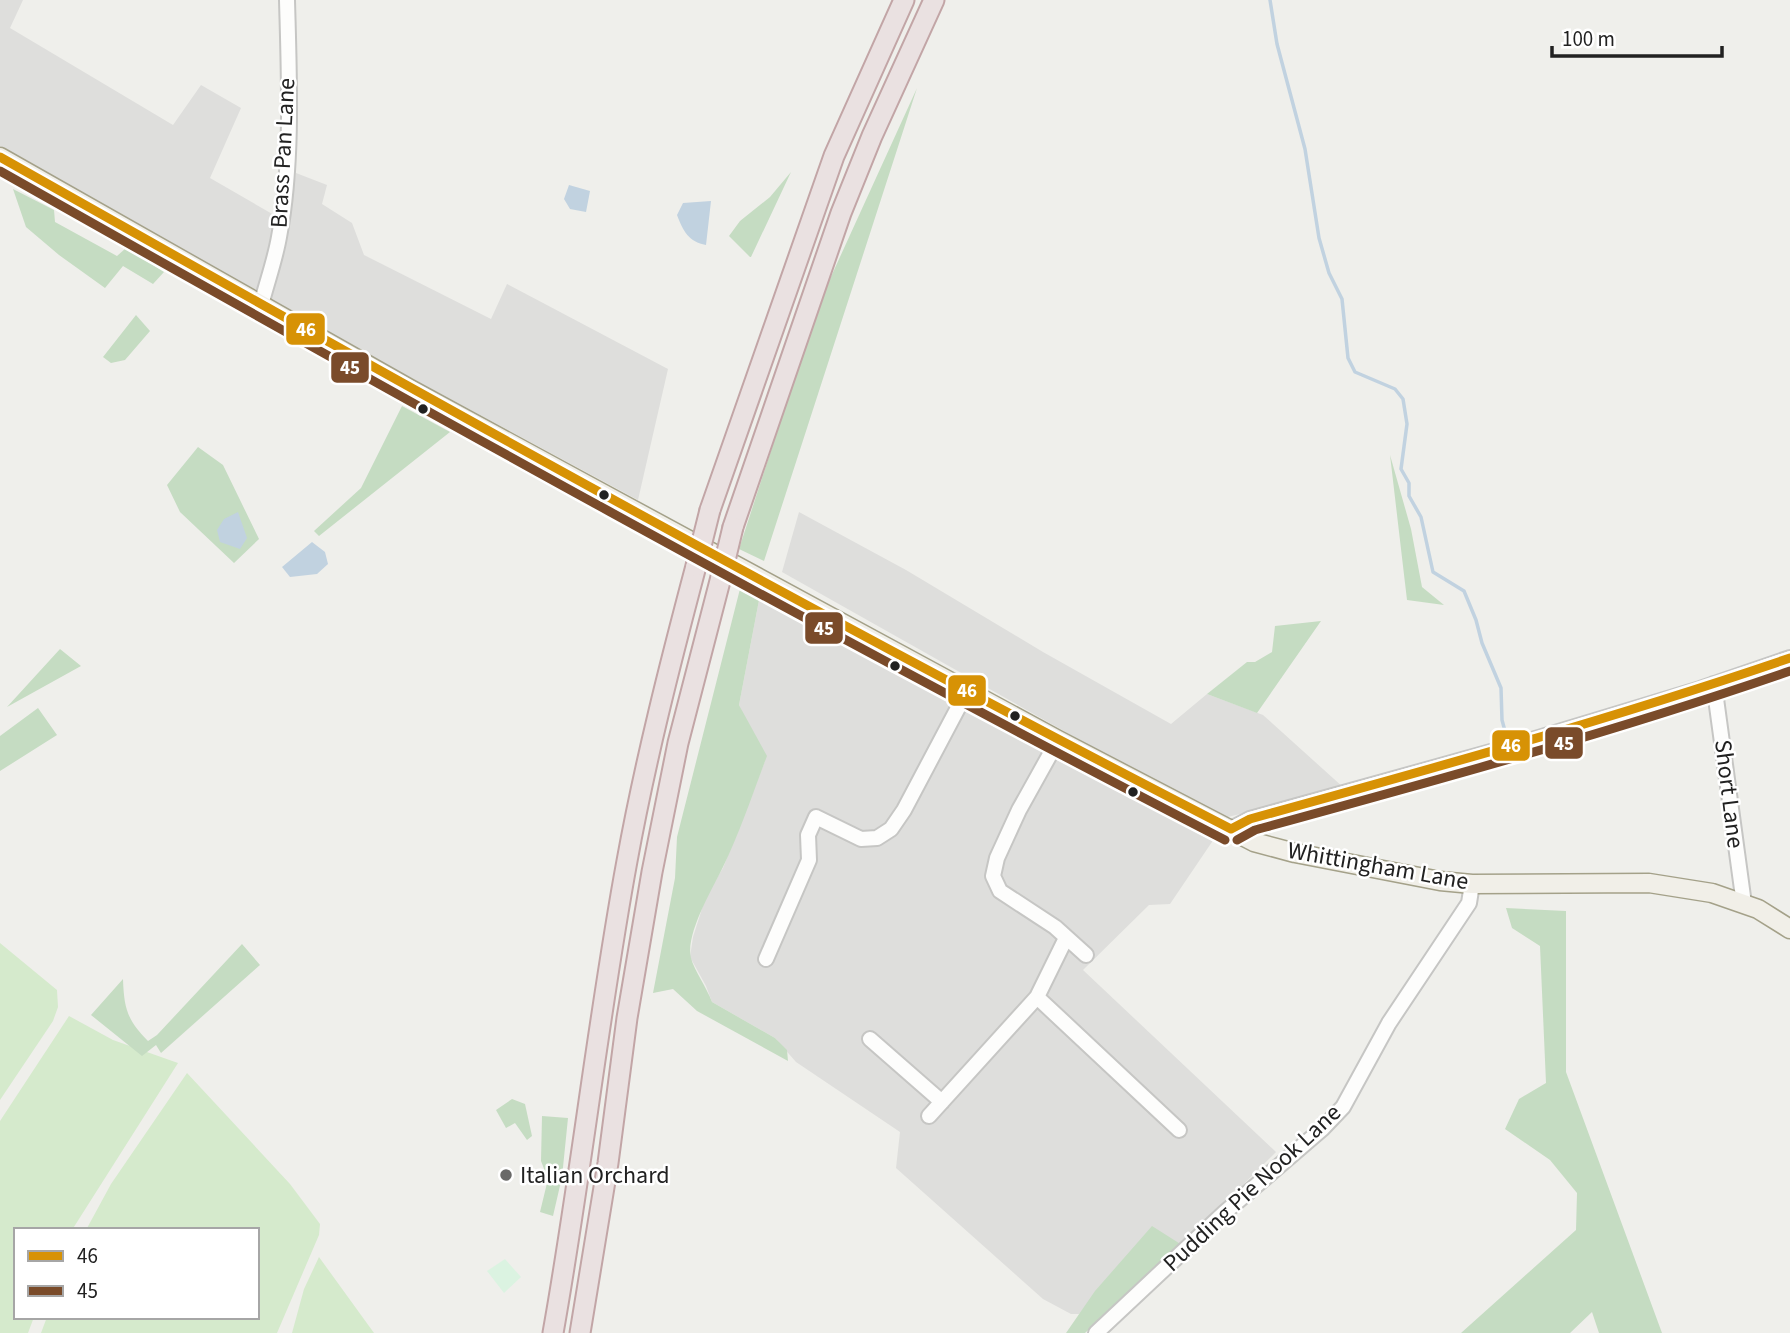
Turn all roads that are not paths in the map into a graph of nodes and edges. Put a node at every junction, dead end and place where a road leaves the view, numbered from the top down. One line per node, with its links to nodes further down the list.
1 (287, 0): 5 (street, Brass Pan Lane)
2 (904, 0): 23 (highway, bridge)
3 (934, 0): 22 (highway, bridge)
4 (0, 157): 5 (main road, Whittingham Lane)
5 (261, 304): 8 (main road, Whittingham Lane)
6 (1790, 658): 7 (street)
7 (1714, 684): 10 (street); 12 (street, Short Lane)
8 (968, 689): 9 (main road, Whittingham Lane); 16 (street)
9 (1058, 740): 10 (main road, Whittingham Lane); 14 (street)
10 (1231, 829): 11 (main road, Whittingham Lane)
11 (1472, 884): 12 (main road, Whittingham Lane); 26 (street, Pudding Pie Nook Lane)
12 (1744, 904): 13 (main road, Whittingham Lane)
13 (1790, 929)
14 (1066, 938): 15 (street); 17 (street)
15 (1086, 956)
16 (766, 959)
17 (1037, 997): 19 (street); 21 (street)
18 (870, 1039): 19 (street)
19 (942, 1102): 20 (street)
20 (929, 1116)
21 (1179, 1130)
22 (608, 1163): 24 (highway); 25 (highway)
23 (553, 1333)
24 (580, 1333)
25 (591, 1333)
26 (1096, 1333)

